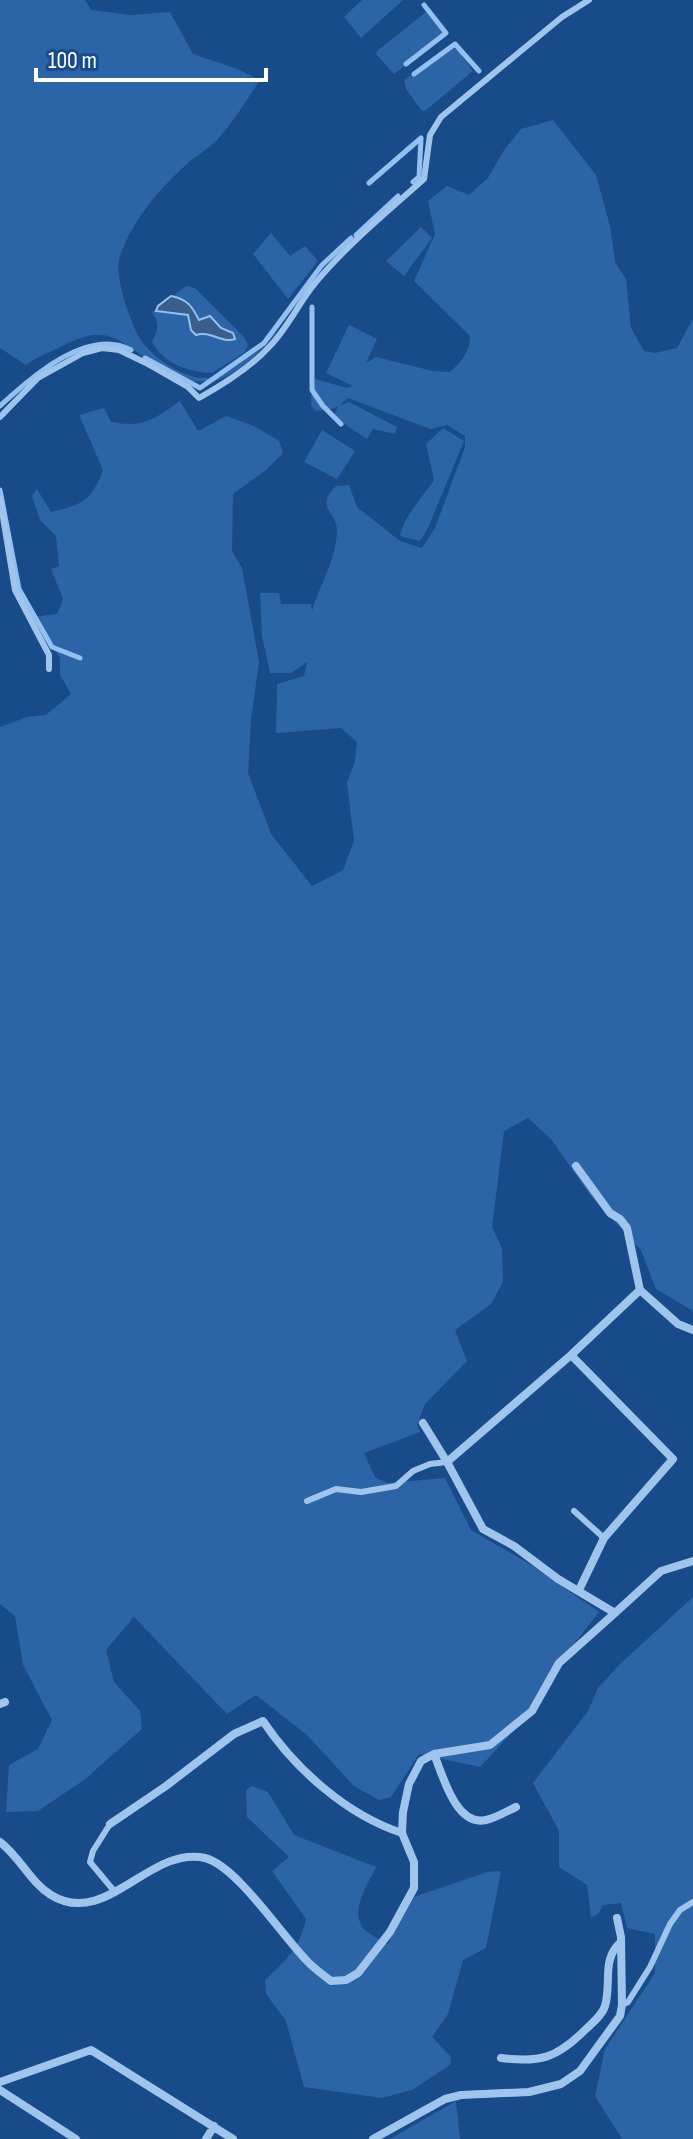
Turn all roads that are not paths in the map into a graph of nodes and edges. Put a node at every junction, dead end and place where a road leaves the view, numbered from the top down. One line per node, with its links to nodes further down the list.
1 (589, 0): 2 (lane)
2 (0, 417)
3 (0, 499): 4 (lane)
4 (3, 529): 5 (lane)
5 (49, 669)
6 (576, 1166): 7 (street)
7 (640, 1290): 8 (street); 9 (street)
8 (693, 1330)
9 (571, 1355): 11 (street); 14 (street)
10 (423, 1423): 11 (street)
11 (447, 1462): 12 (lane); 16 (street)
12 (307, 1501)
13 (574, 1511): 14 (lane)
14 (604, 1538): 16 (street)
15 (693, 1561): 17 (street)
16 (579, 1590): 17 (street)
17 (615, 1613): 18 (street)
18 (434, 1754): 19 (street); 21 (street)
19 (516, 1807)
20 (110, 1824): 21 (street); 23 (lane)
21 (402, 1833): 23 (street)
22 (0, 1842): 23 (street)
23 (115, 1892)
24 (693, 1902): 27 (lane)
25 (617, 1918): 26 (street)
26 (621, 1942): 27 (street); 28 (street)
27 (622, 2005): 35 (street)
28 (501, 2058)
29 (0, 2082): 31 (street)
30 (0, 2090): 32 (street)
31 (214, 2126): 33 (street); 34 (street)
32 (76, 2139)
33 (206, 2139)
34 (233, 2139)
35 (373, 2139)

